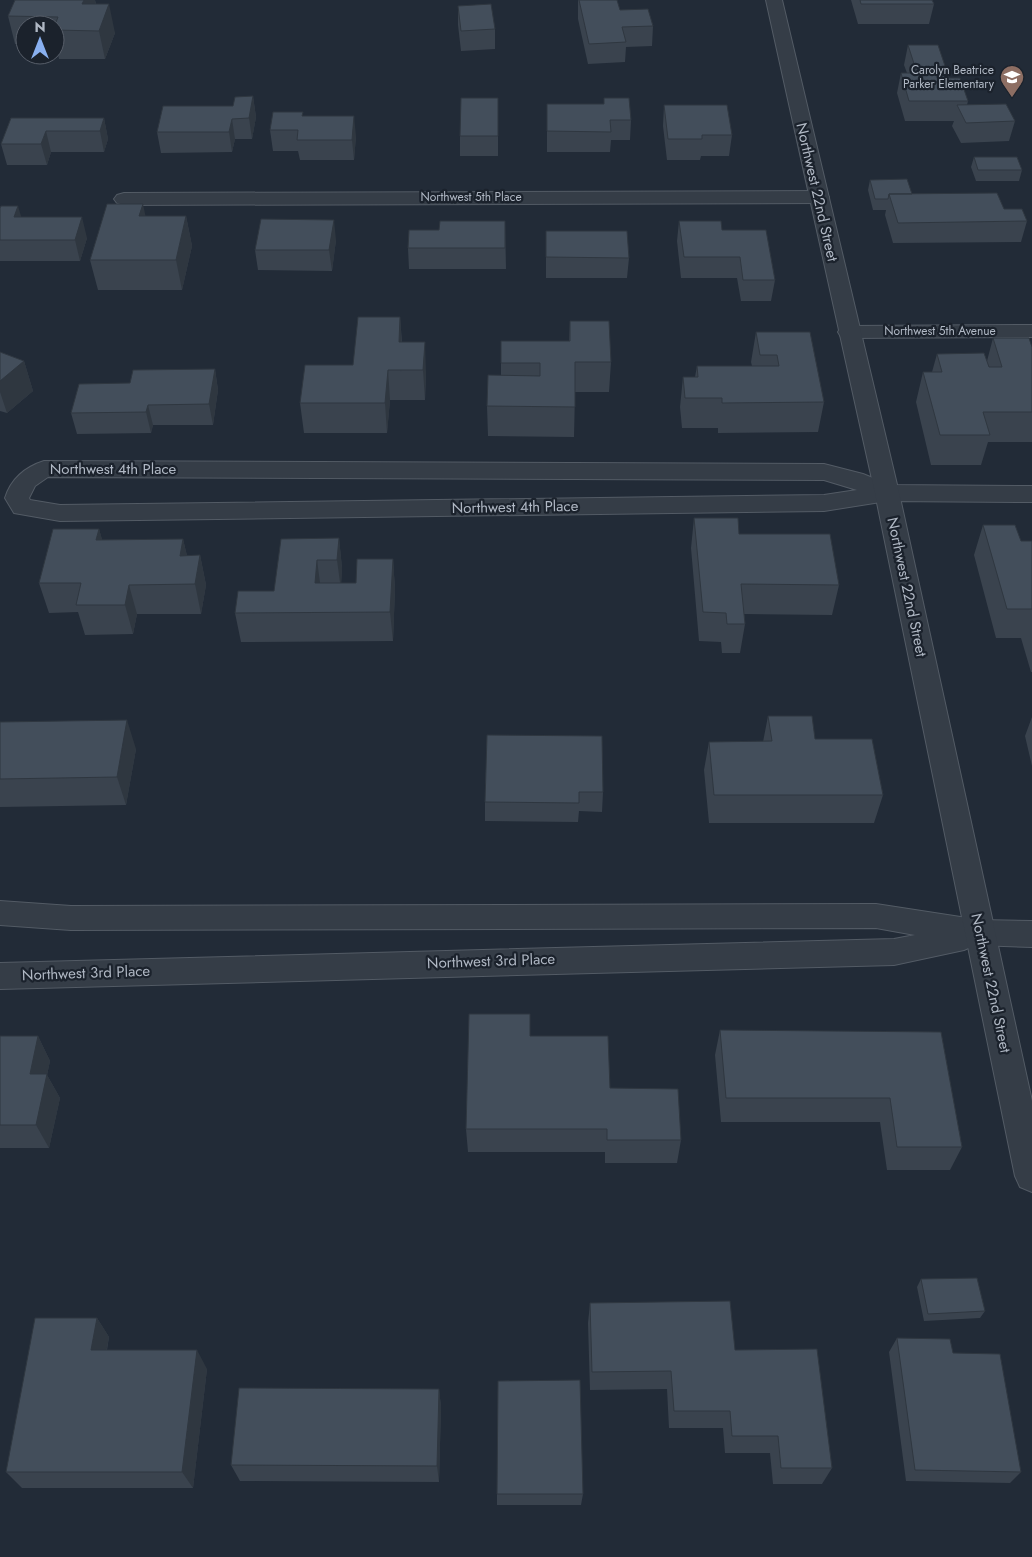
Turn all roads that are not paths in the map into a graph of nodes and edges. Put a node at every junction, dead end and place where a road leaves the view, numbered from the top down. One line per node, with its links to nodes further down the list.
1 (774, 0): 2 (street, Northwest 22nd Street)
2 (819, 197): 3 (street, Northwest 5th Place); 5 (street, Northwest 22nd Street)
3 (124, 199)
4 (1032, 331): 5 (street, Northwest 5th Avenue)
5 (849, 332): 6 (street, Northwest 22nd Street)
6 (887, 493): 6 (street, Northwest 4th Place); 7 (street, Northwest 4th Place); 9 (street, Northwest 22nd Street)
7 (1032, 494)
8 (0, 913): 9 (street, Northwest 3rd Place)
9 (980, 934): 10 (street, Northwest 3rd Place); 11 (street, Northwest 3rd Place); 12 (street, Northwest 22nd Street)
10 (1032, 934)
11 (0, 976)
12 (1032, 1176)

